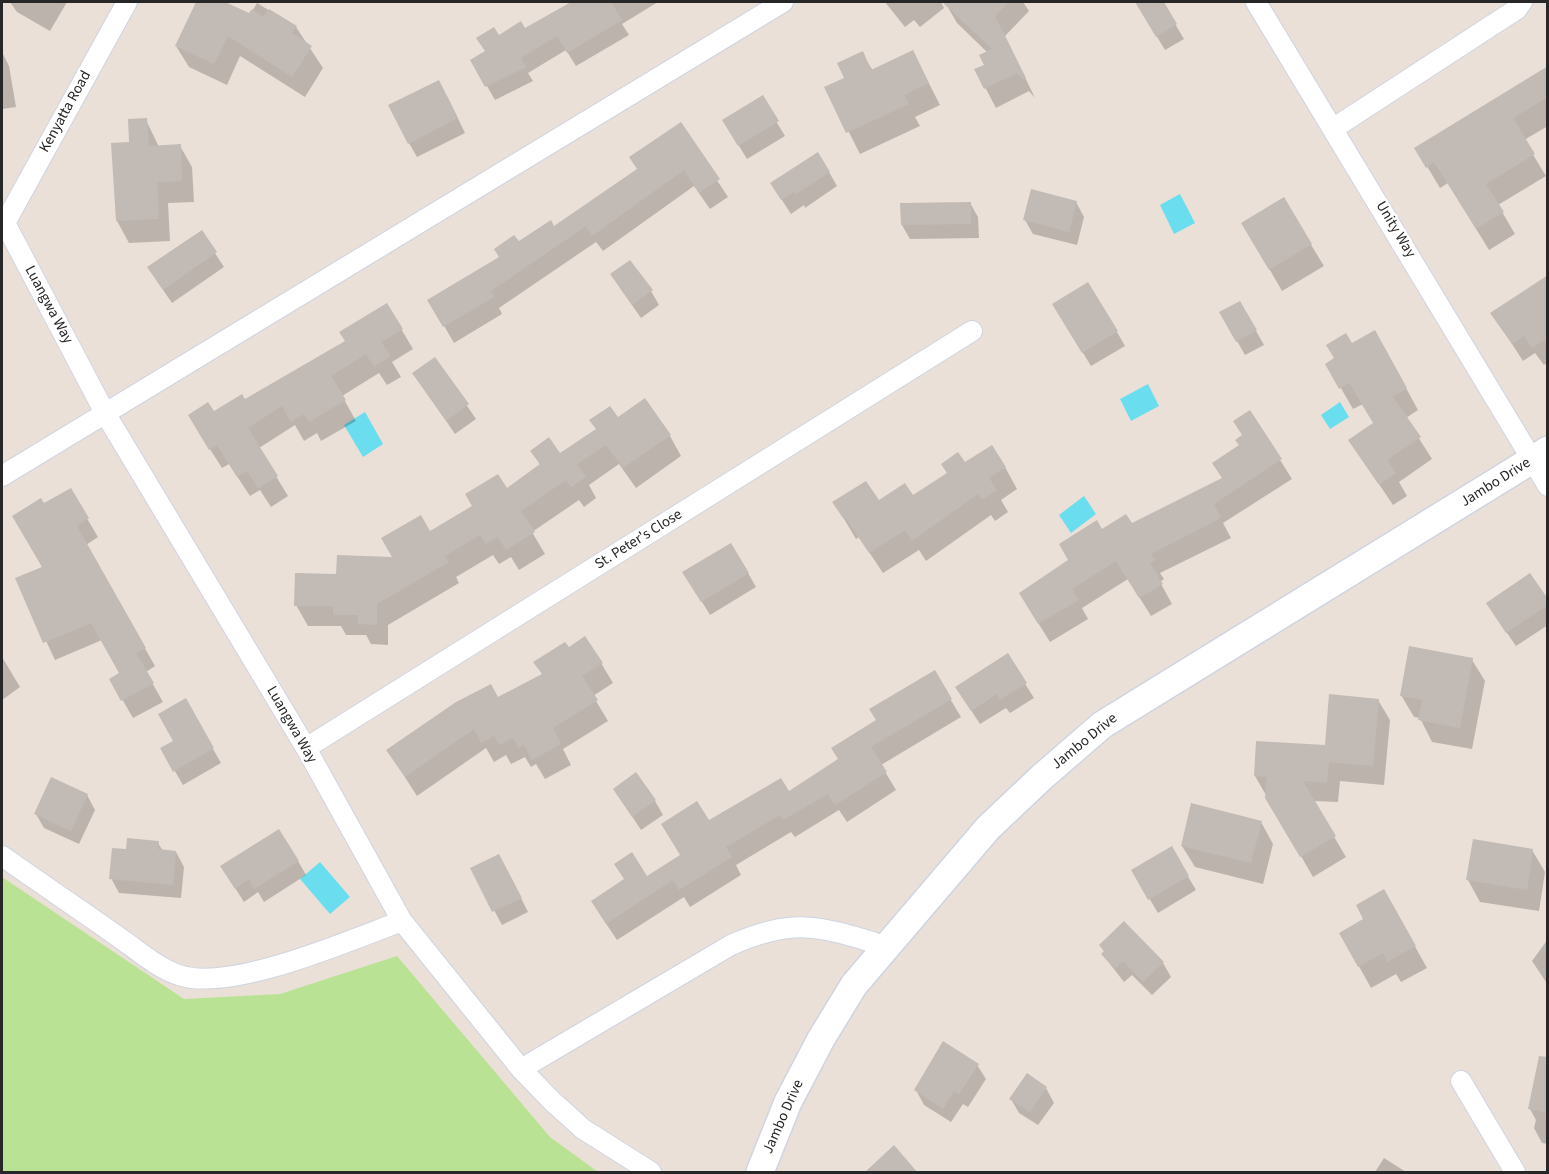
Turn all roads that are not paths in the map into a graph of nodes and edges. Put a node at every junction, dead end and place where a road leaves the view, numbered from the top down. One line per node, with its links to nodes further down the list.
1 (127, 2): 6 (street, Kenyatta Road)
2 (783, 2): 8 (street)
3 (1256, 2): 5 (street, Unity Way)
4 (1522, 2): 5 (street)
5 (1334, 128): 9 (street, Unity Way)
6 (4, 223): 8 (street, Luangwa Way)
7 (972, 331): 12 (street, St. Peter's Close)
8 (105, 413): 10 (street); 12 (street, Luangwa Way)
9 (1540, 455): 11 (street, Unity Way); 15 (main road, Jambo Drive)
10 (2, 476)
11 (1548, 486)
12 (306, 748): 14 (street, Luangwa Way)
13 (2, 856): 14 (street)
14 (402, 921): 16 (street, Luangwa Way)
15 (885, 946): 16 (street); 19 (main road, Jambo Drive)
16 (520, 1069): 18 (street, Luangwa Way)
17 (1461, 1081): 20 (street)
18 (651, 1173)
19 (760, 1173)
20 (1515, 1173)

